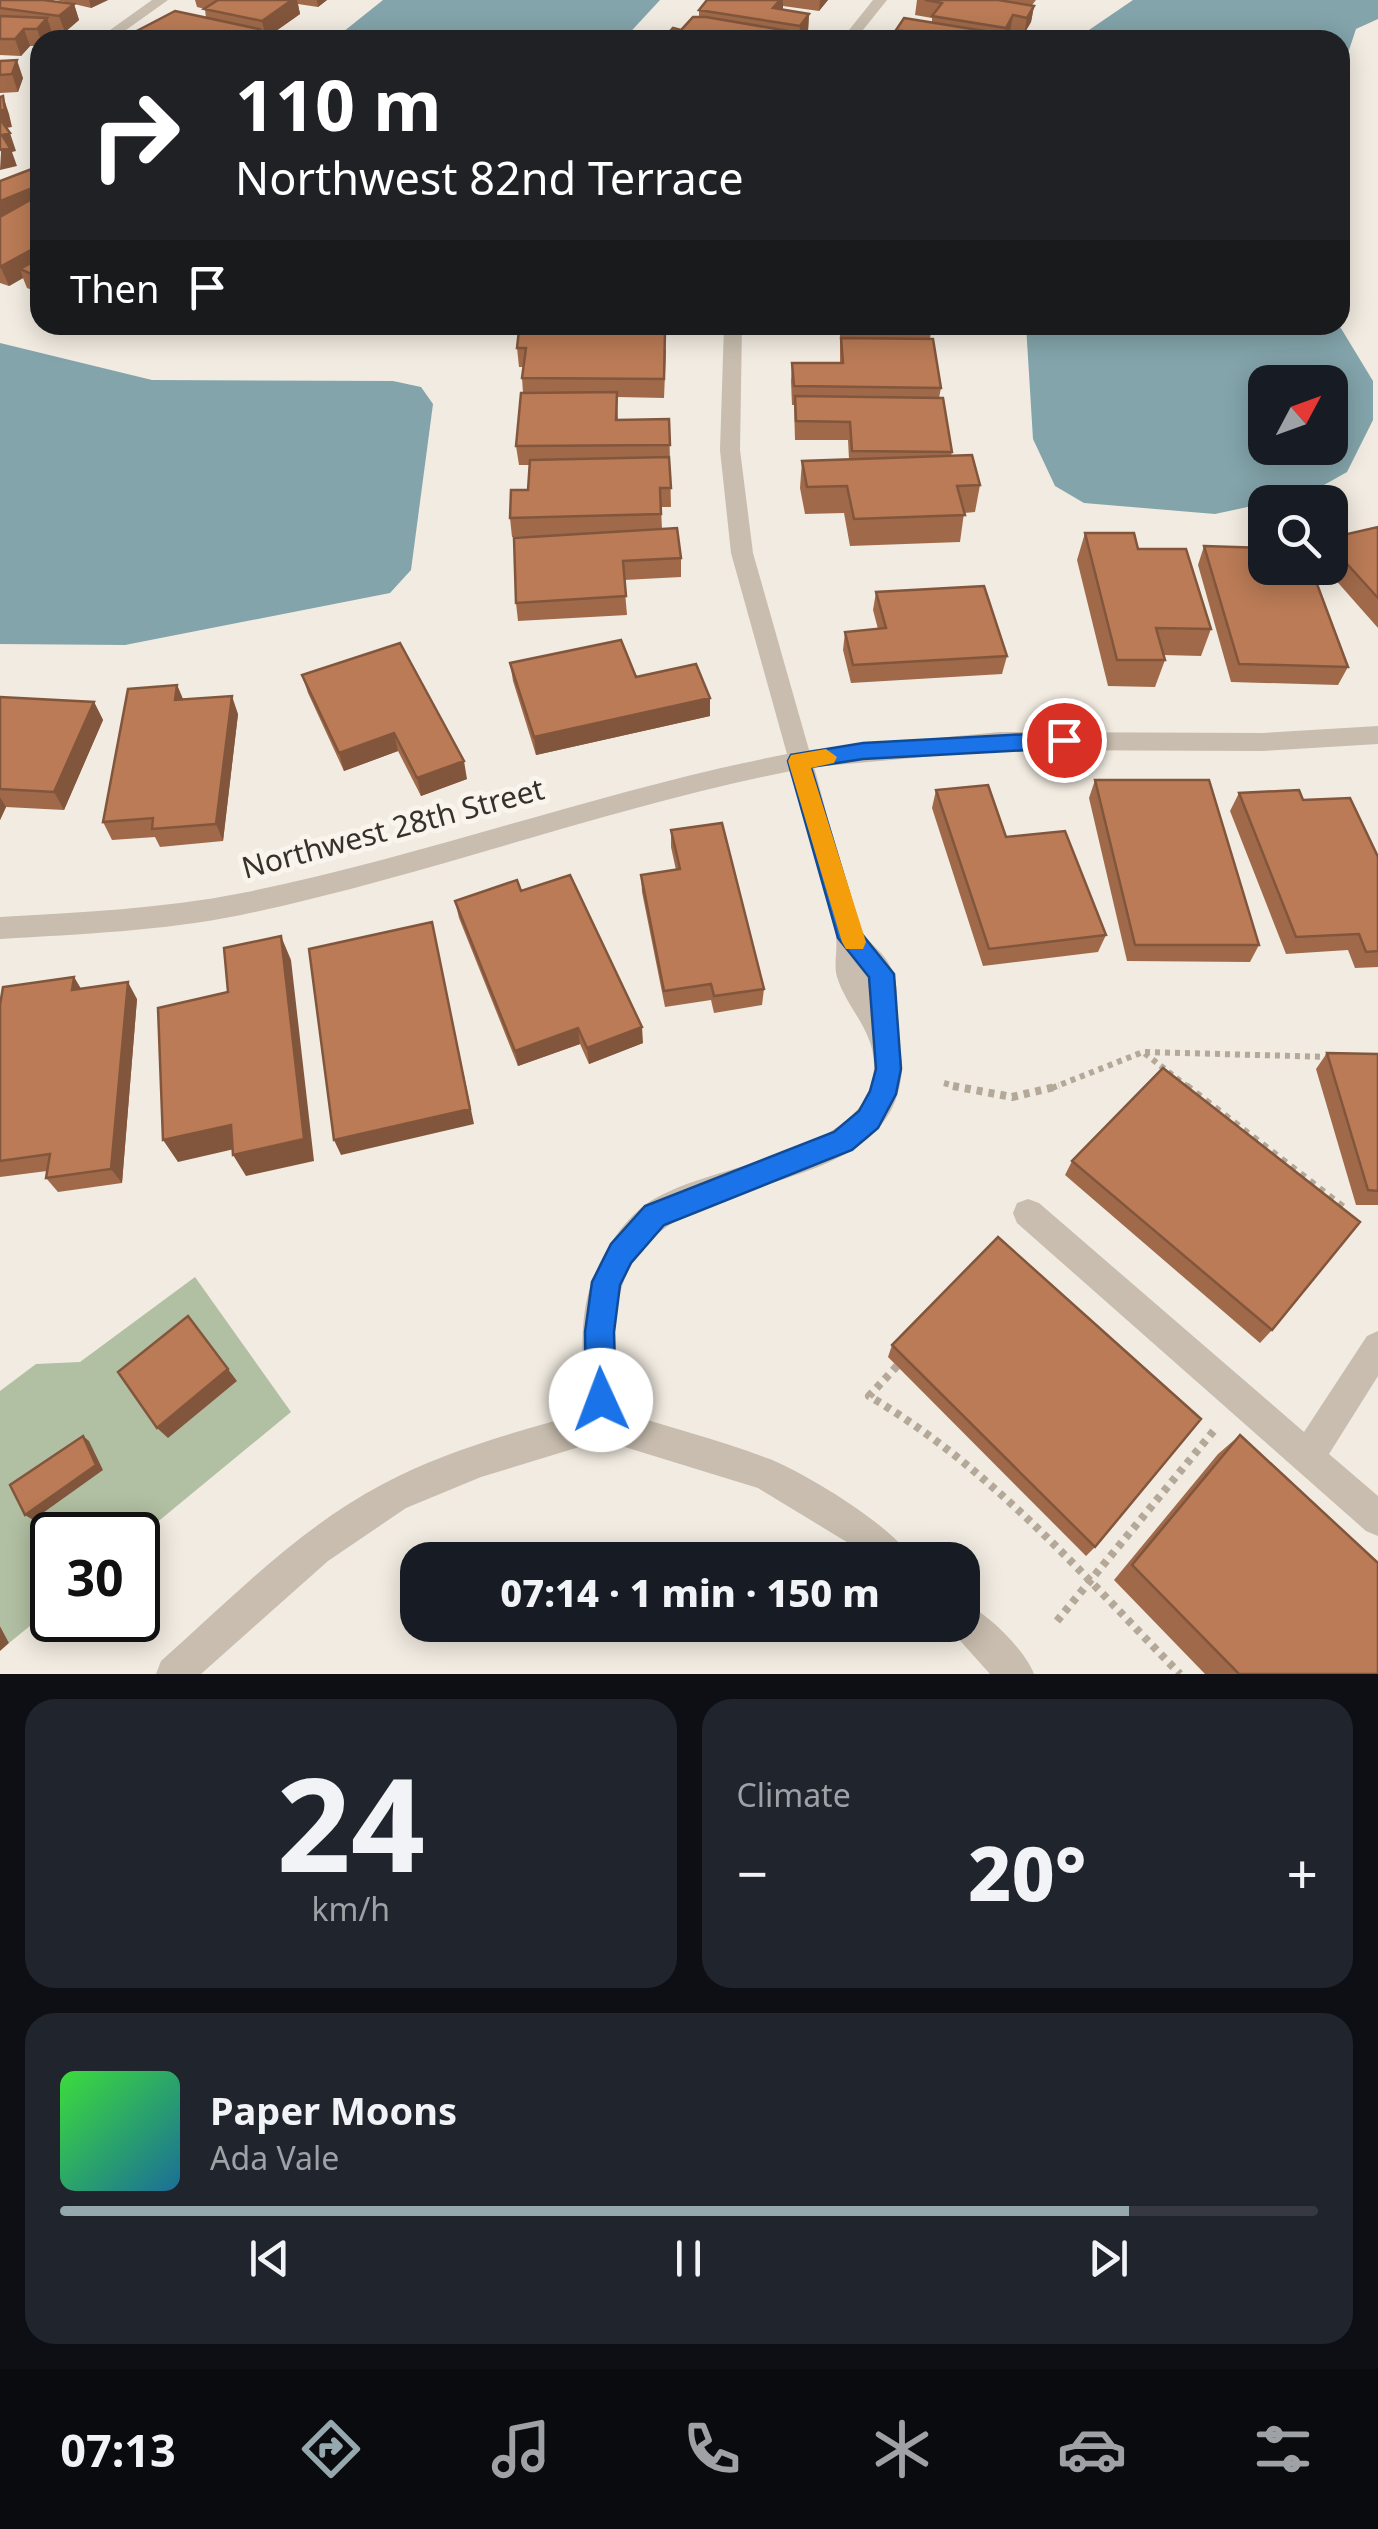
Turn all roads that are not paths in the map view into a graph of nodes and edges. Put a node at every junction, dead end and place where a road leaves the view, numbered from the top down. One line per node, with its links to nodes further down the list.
1 (161, 0): 3 (street)
2 (880, 0): 4 (street)
3 (117, 30)
4 (856, 30)
5 (733, 335): 7 (street)
6 (1378, 735): 7 (street, Northwest 28th Street)
7 (798, 761): 8 (street, Northwest 28th Street); 11 (street)
8 (0, 928)
9 (1028, 1213): 12 (street)
10 (1378, 1347): 12 (street)
11 (602, 1423): 14 (street); 16 (street)
12 (1307, 1457): 13 (street)
13 (1378, 1519)
14 (873, 1542)
15 (980, 1638): 17 (street)
16 (174, 1674)
17 (1016, 1674)

